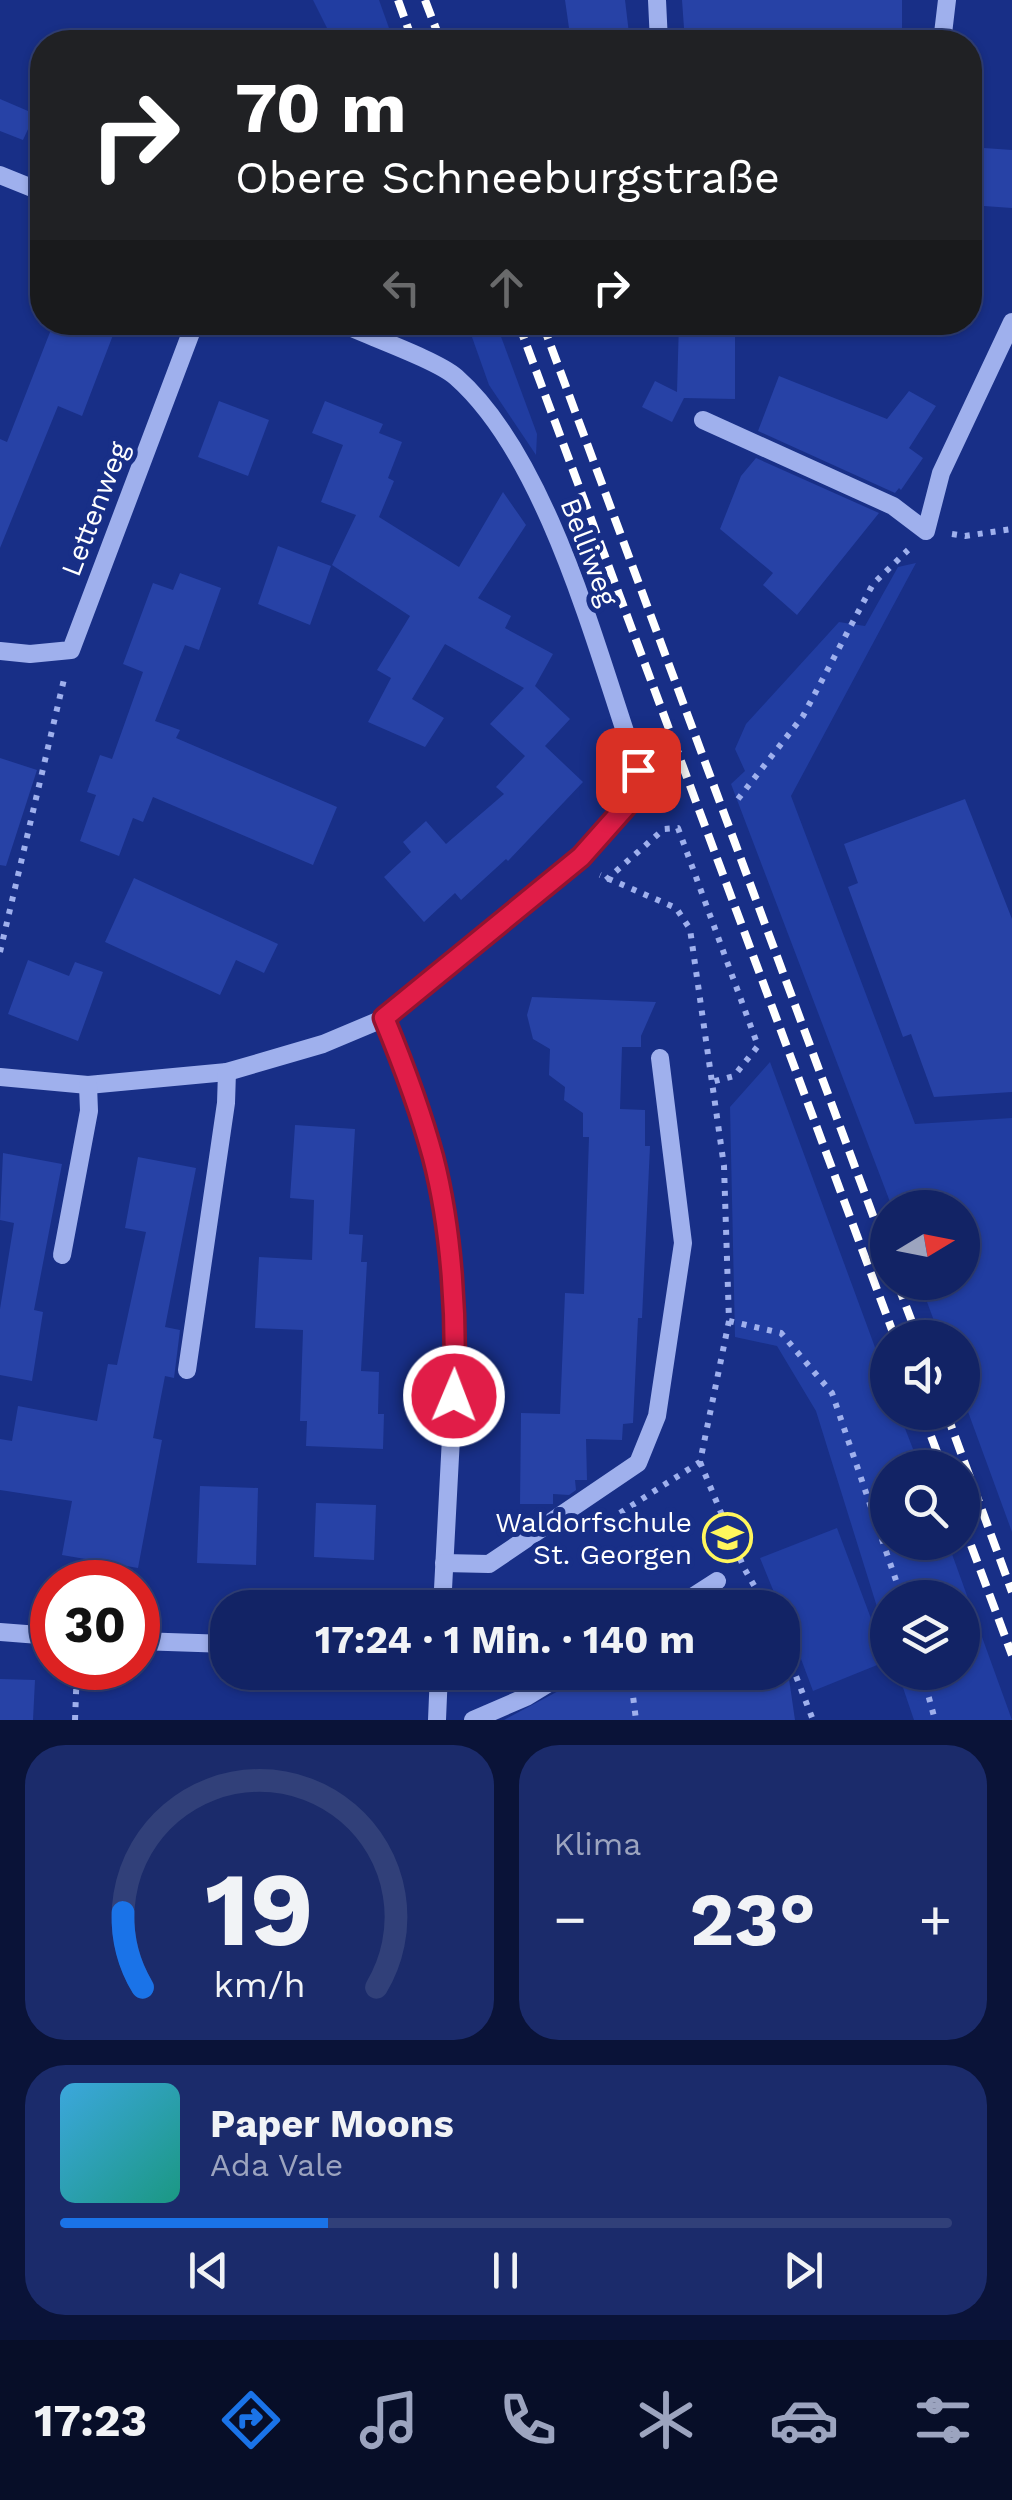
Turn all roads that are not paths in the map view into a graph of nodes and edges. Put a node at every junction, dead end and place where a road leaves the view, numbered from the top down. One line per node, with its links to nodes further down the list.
1 (657, 0): 3 (street)
2 (948, 0): 4 (street)
3 (658, 30)
4 (944, 30)
5 (0, 175): 6 (street)
6 (30, 187)
7 (1012, 322): 10 (street)
8 (190, 335): 11 (street, Lettenweg)
9 (367, 335): 12 (street, Belliweg)
10 (703, 420)
11 (0, 651)
12 (384, 1018): 14 (street); 19 (street)
13 (660, 1058): 19 (street)
14 (227, 1072): 16 (street); 18 (street)
15 (0, 1077): 16 (street)
16 (88, 1085): 17 (street)
17 (62, 1254)
18 (187, 1370)
19 (444, 1563): 21 (street)
20 (718, 1580): 22 (street)
21 (443, 1590)
22 (702, 1590)
23 (0, 1632): 24 (street)
24 (30, 1634)
25 (160, 1642): 26 (street)
26 (210, 1643)
27 (438, 1690): 29 (street)
28 (537, 1690): 30 (street)
29 (437, 1720)
30 (474, 1720)

